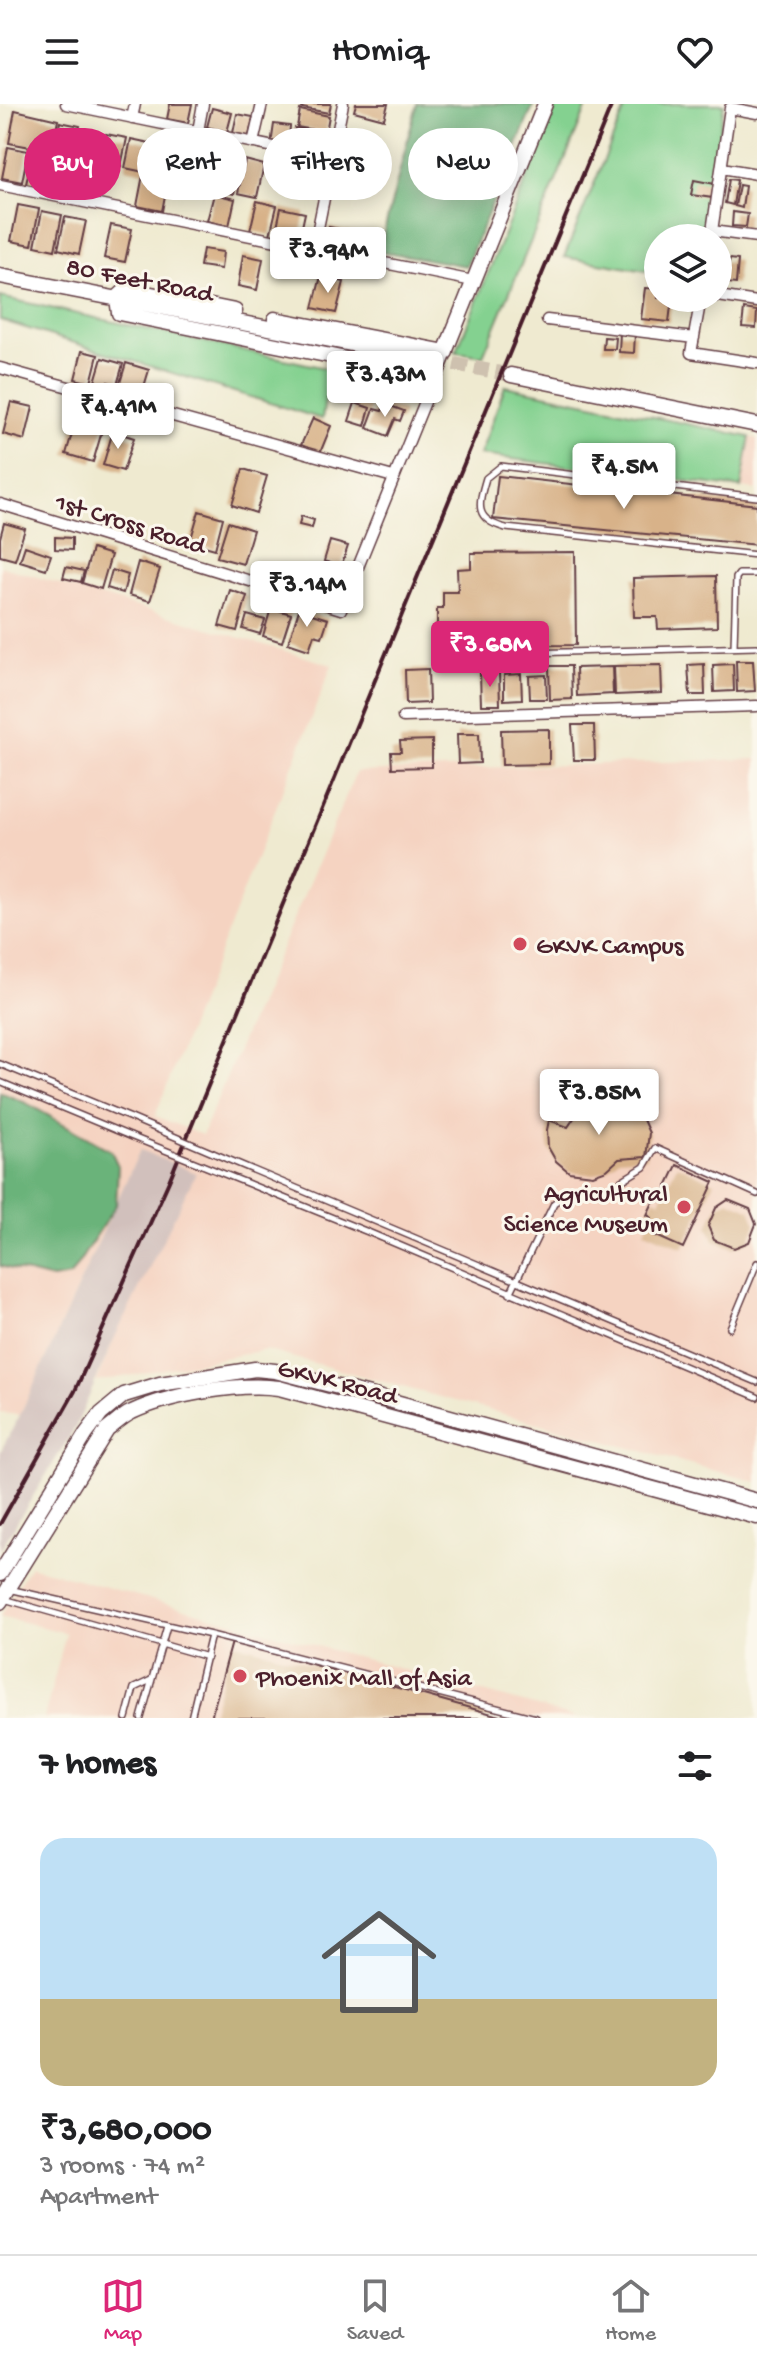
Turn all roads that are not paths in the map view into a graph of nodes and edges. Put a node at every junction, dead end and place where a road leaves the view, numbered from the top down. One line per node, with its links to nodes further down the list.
1 (67, 104): 8 (street)
2 (135, 104): 8 (street)
3 (203, 104): 10 (street)
4 (262, 104): 13 (street)
5 (343, 104): 11 (street)
6 (545, 104): 24 (main road)
7 (757, 113): 15 (street)
8 (132, 118): 9 (street)
9 (183, 128)
10 (199, 128)
11 (338, 128)
12 (247, 142): 13 (street)
13 (253, 143): 14 (street)
14 (263, 145)
15 (722, 168): 16 (street); 19 (street)
16 (757, 174)
17 (0, 185): 22 (street)
18 (324, 200): 22 (street)
19 (714, 224)
20 (732, 235): 21 (street)
21 (757, 237)
22 (314, 248): 24 (street)
23 (0, 276): 25 (main road, 80 Feet Road)
24 (473, 281): 31 (main road)
25 (117, 298): 31 (main road); 32 (main road, 80 Feet Road); 36 (main road)
26 (732, 298): 27 (street)
27 (757, 302)
28 (699, 312): 30 (street)
29 (547, 320): 30 (street)
30 (694, 338): 33 (street)
31 (446, 352): 36 (main road)
32 (413, 356)
33 (757, 363)
34 (0, 368): 38 (street)
35 (511, 375): 37 (main road)
36 (435, 377): 38 (street)
37 (757, 425)
38 (393, 477): 40 (street, 1st Cross Road)
39 (757, 497): 41 (lane)
40 (0, 504)
41 (757, 555)
42 (757, 574): 43 (lane)
43 (734, 647): 44 (lane); 45 (lane)
44 (757, 647)
45 (446, 655)
46 (757, 706): 47 (street)
47 (403, 717)
48 (0, 1064): 52 (lane, bridge)
49 (0, 1082): 53 (lane, bridge)
50 (757, 1194): 52 (lane)
51 (757, 1263): 54 (lane)
52 (517, 1282): 53 (lane); 55 (lane)
53 (510, 1294): 56 (lane)
54 (730, 1328)
55 (757, 1382)
56 (757, 1397)
57 (114, 1403): 58 (main road); 59 (main road, GKVK Road); 61 (main road, GKVK Road)
58 (123, 1418): 60 (main road, GKVK Road); 62 (main road, GKVK Road)
59 (757, 1501)
60 (757, 1517)
61 (0, 1574)
62 (3, 1596): 63 (lane); 65 (lane)
63 (167, 1626): 64 (lane); 65 (lane)
64 (211, 1635): 66 (lane); 71 (lane)
65 (162, 1644): 66 (lane); 67 (lane)
66 (207, 1657): 70 (lane)
67 (152, 1680): 68 (lane); 69 (lane)
68 (126, 1718)
69 (141, 1718)
70 (191, 1718)
71 (536, 1718)

